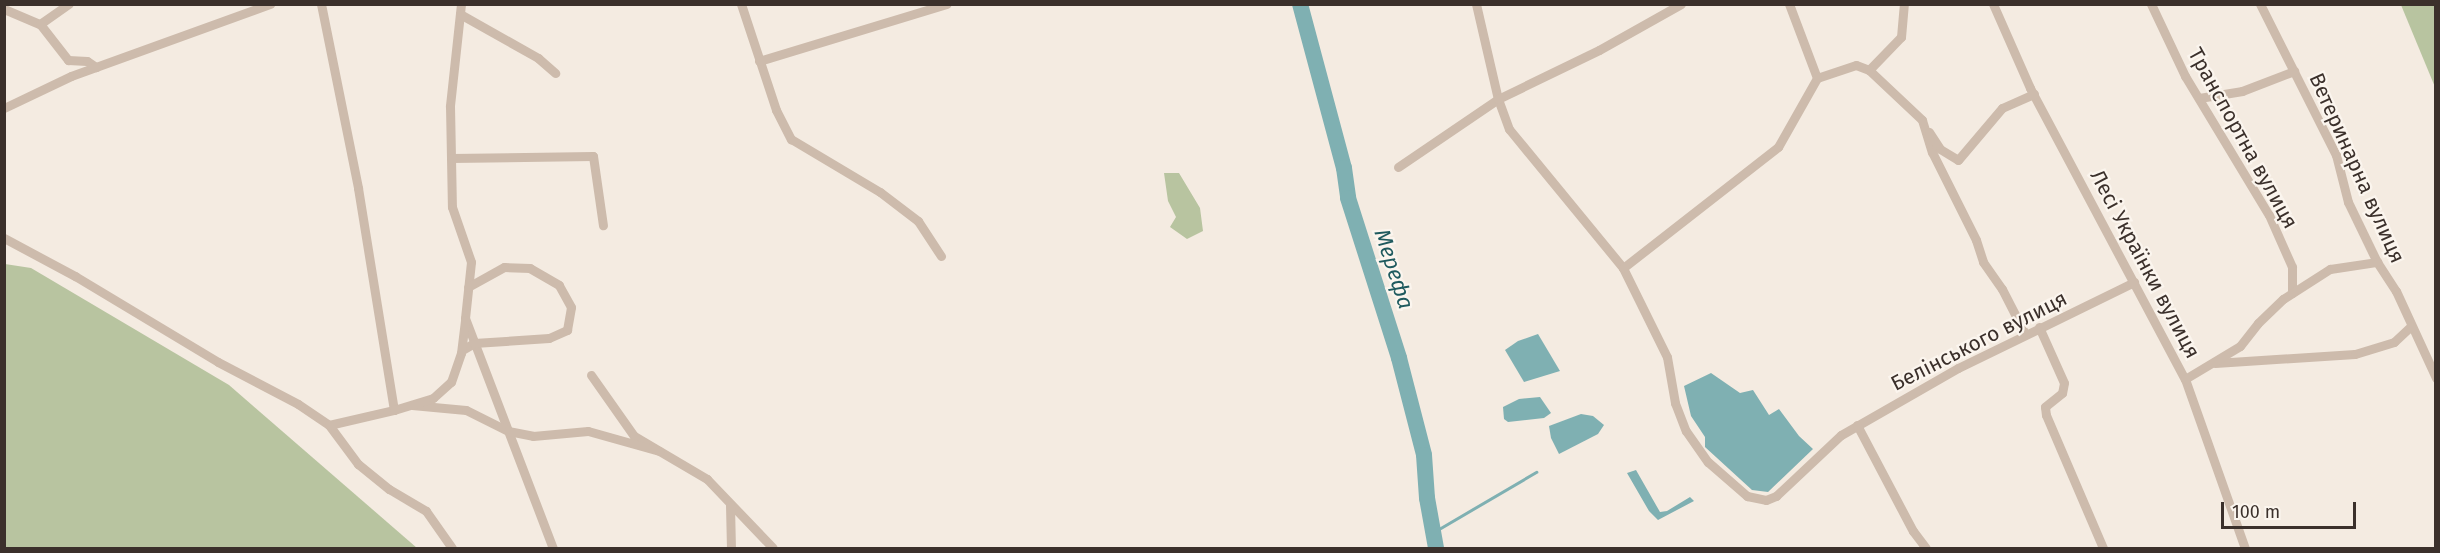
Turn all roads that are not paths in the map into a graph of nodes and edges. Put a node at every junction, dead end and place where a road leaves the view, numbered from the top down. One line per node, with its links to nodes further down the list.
1 (69, 4): 15 (street)
2 (270, 4): 17 (street)
3 (321, 4): 48 (street)
4 (741, 4): 16 (street)
5 (947, 4): 16 (street)
6 (1476, 4): 24 (street, Белінського вулиця)
7 (1789, 4): 21 (street)
8 (1904, 4): 18 (street)
9 (1994, 4): 22 (street, Лесі Українки вулиця)
10 (2151, 4): 23 (street, Транспортна вулиця)
11 (2260, 4): 19 (street, Ветеринарна вулиця)
12 (1678, 6): 24 (street)
13 (4, 9): 15 (street)
14 (460, 9): 20 (street); 27 (street)
15 (40, 24): 17 (street)
16 (759, 61): 31 (street)
17 (96, 67): 25 (street)
18 (1869, 70): 21 (street); 26 (street)
19 (2294, 71): 23 (street); 32 (street, Ветеринарна вулиця)
20 (555, 73)
21 (1817, 78): 33 (street)
22 (2034, 94): 26 (street); 34 (street, Лесі Українки вулиця)
23 (2199, 98): 36 (street, Транспортна вулиця)
24 (1498, 99): 28 (street); 33 (street, Белінського вулиця)
25 (4, 108)
26 (1922, 120): 40 (street)
27 (451, 158): 29 (street); 35 (street)
28 (1398, 167)
29 (603, 225)
30 (4, 238): 49 (street)
31 (941, 256)
32 (2377, 262): 36 (street); 38 (street, Ветеринарна вулиця)
33 (1623, 268): 50 (street, Белінського вулиця)
34 (2134, 282): 39 (street, Белінського вулиця); 46 (street, Лесі Українки вулиця)
35 (468, 287): 37 (street); 41 (street)
36 (2292, 293): 43 (street)
37 (465, 318): 41 (street); 42 (street)
38 (2411, 326): 43 (street); 45 (street, Ветеринарна вулиця)
39 (2039, 327): 40 (street, Белінського вулиця); 59 (street)
40 (2025, 334): 50 (street, Белінського вулиця)
41 (474, 343): 42 (street); 51 (street)
42 (462, 350): 47 (street)
43 (2212, 363): 46 (street)
44 (591, 375): 52 (street)
45 (2436, 378)
46 (2185, 379): 60 (street, Лесі Українки вулиця)
47 (412, 405): 48 (street); 51 (street)
48 (394, 411): 49 (street)
49 (329, 425): 54 (street)
50 (1857, 425): 58 (street)
51 (508, 431): 52 (street); 55 (street)
52 (659, 452): 53 (street)
53 (729, 505): 56 (street); 57 (street)
54 (452, 549)
55 (553, 549)
56 (731, 549)
57 (773, 549)
58 (1926, 549)
59 (2103, 549)
60 (2245, 549)

